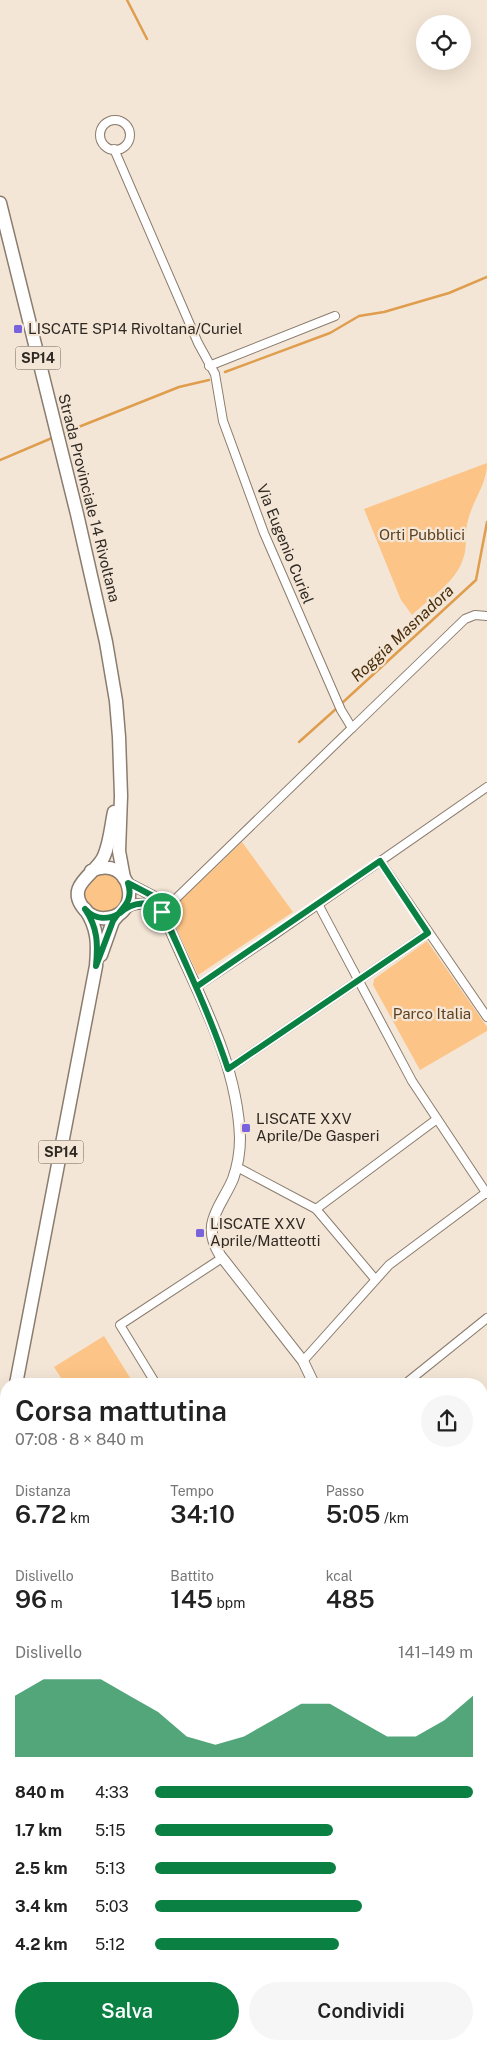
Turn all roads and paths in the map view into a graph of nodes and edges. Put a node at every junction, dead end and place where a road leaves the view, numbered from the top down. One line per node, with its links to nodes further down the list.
1 (114, 149): 4 (street, Via Eugenio Curiel)
2 (0, 203): 7 (main road, Strada Provinciale 14 Rivoltana / SP14)
3 (335, 316): 4 (street)
4 (209, 366): 6 (street, Via Eugenio Curiel)
5 (487, 616): 6 (street)
6 (352, 728): 15 (street)
7 (120, 775): 10 (main road, Strada Provinciale 14 Rivoltana / SP14); 11 (main road, Strada Provinciale 14 Rivoltana / SP14)
8 (487, 787): 9 (street)
9 (380, 861): 12 (street); 16 (street)
10 (92, 871): 11 (main road); 13 (main road, Strada Provinciale 14 Rivoltana / SP14)
11 (126, 880): 14 (main road, Strada Provinciale 14 Rivoltana / SP14); 15 (street)
12 (318, 904): 18 (street); 19 (street)
13 (85, 909): 14 (main road); 17 (main road, Strada Provinciale 14 Rivoltana / SP14)
14 (121, 912): 15 (street); 17 (main road, Strada Provinciale 14 Rivoltana / SP14)
15 (162, 912): 19 (street)
16 (428, 933): 18 (street); 20 (street)
17 (96, 966): 30 (main road, Strada Provinciale 14 Rivoltana / SP14)
18 (359, 980): 21 (street); 22 (street)
19 (196, 987): 21 (street)
20 (487, 1017)
21 (228, 1069): 23 (street)
22 (436, 1119): 24 (street); 25 (street)
23 (237, 1167): 25 (street); 26 (street)
24 (487, 1193): 27 (street)
25 (316, 1210): 27 (street)
26 (222, 1258): 29 (street); 31 (street)
27 (375, 1279): 29 (street)
28 (487, 1318): 33 (street)
29 (303, 1361): 32 (street)
30 (19, 1378)
31 (152, 1378)
32 (311, 1378)
33 (413, 1378)

